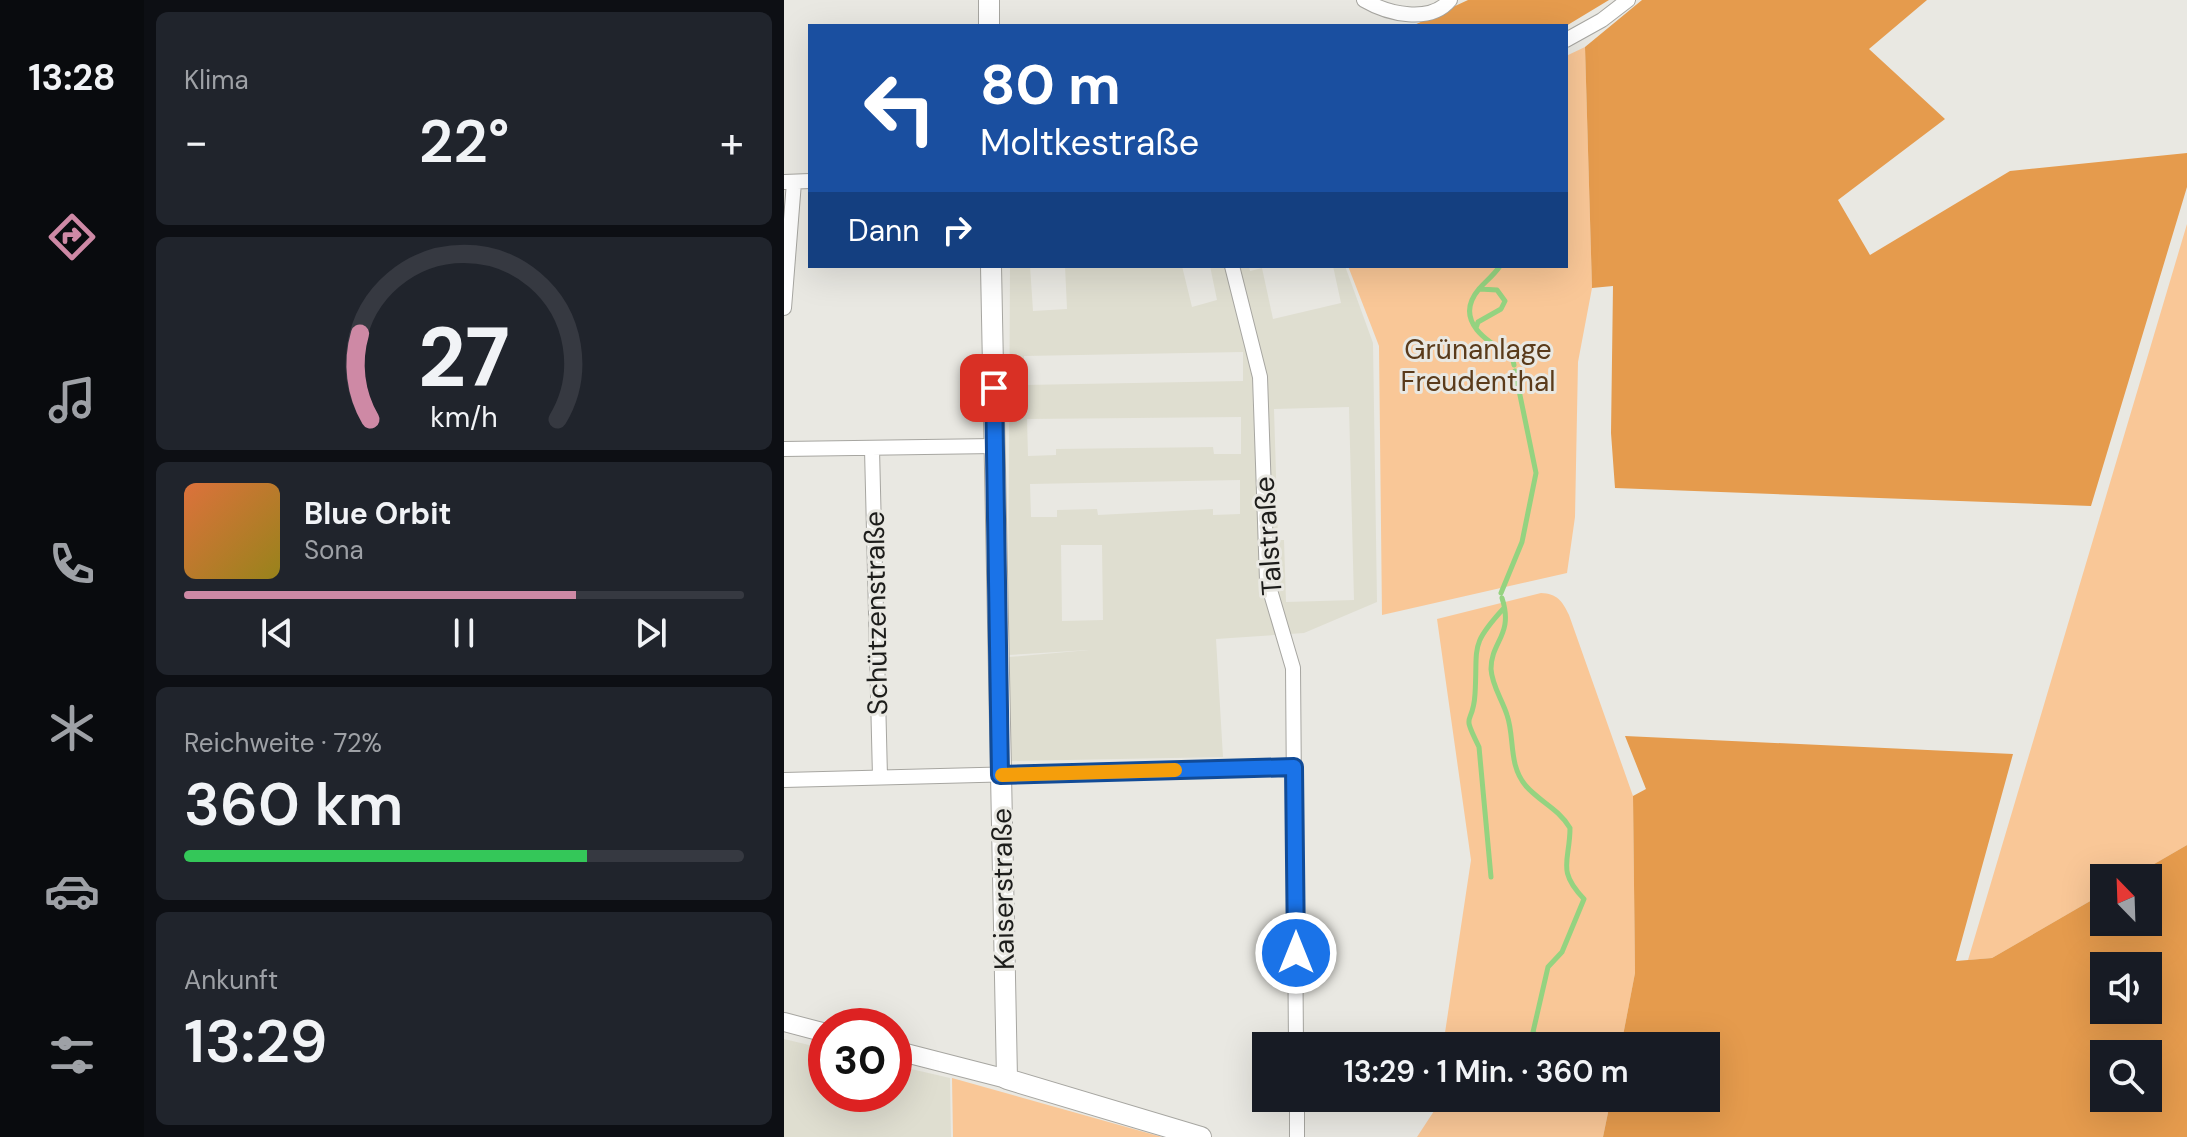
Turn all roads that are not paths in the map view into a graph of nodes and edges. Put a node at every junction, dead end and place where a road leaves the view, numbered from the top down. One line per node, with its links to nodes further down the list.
1 (989, 0): 5 (main road)
2 (1364, 0): 3 (street)
3 (1450, 0)
4 (1628, 0): 6 (street)
5 (989, 24)
6 (1568, 39)
7 (789, 182): 10 (street)
8 (991, 268): 11 (main road, Kaiserstraße)
9 (1233, 268): 14 (street, Talstraße)
10 (784, 308)
11 (995, 446): 13 (street); 15 (main road, Kaiserstraße)
12 (784, 449): 13 (street)
13 (872, 449): 16 (street, Schützenstraße)
14 (1294, 767): 15 (street); 20 (street, Talstraße)
15 (1000, 775): 16 (street); 22 (main road, Kaiserstraße)
16 (880, 777): 17 (street)
17 (784, 780)
18 (784, 1022): 19 (street)
19 (808, 1028)
20 (1296, 1032)
21 (912, 1055): 22 (street)
22 (1007, 1079): 24 (main road)
23 (1297, 1112): 25 (street)
24 (1201, 1137)
25 (1297, 1137)

